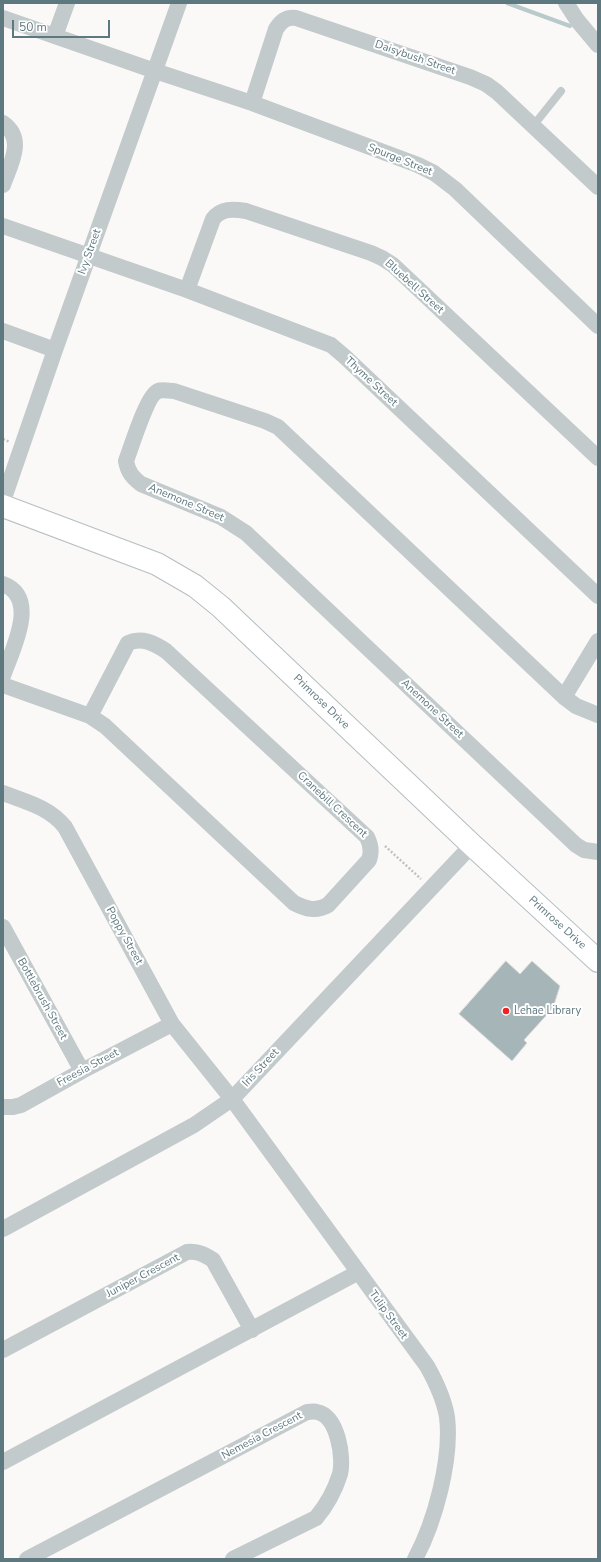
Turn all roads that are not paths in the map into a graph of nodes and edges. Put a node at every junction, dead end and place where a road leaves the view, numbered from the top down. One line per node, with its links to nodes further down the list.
1 (67, 3): 5 (street)
2 (179, 3): 7 (street, Ivy Street)
3 (566, 3): 6 (street)
4 (3, 18): 5 (street, Spurge Street)
5 (56, 36): 7 (street, Spurge Street)
6 (598, 45)
7 (154, 71): 9 (street, Spurge Street); 15 (street, Ivy Street)
8 (561, 91): 11 (lane)
9 (252, 103): 11 (street, Daisybush Street); 17 (street, Spurge Street)
10 (3, 123): 12 (street)
11 (533, 126): 13 (street, Daisybush Street)
12 (3, 185)
13 (598, 187)
14 (3, 226): 15 (street, Thyme Street)
15 (89, 256): 16 (street, Thyme Street); 19 (street, Ivy Street)
16 (187, 290): 20 (street, Bluebell Street); 24 (street, Thyme Street)
17 (598, 326)
18 (3, 331): 19 (street)
19 (55, 350): 21 (street, Ivy Street)
20 (598, 458)
21 (3, 501)
22 (3, 506): 32 (street, Primrose Drive)
23 (3, 584): 26 (street)
24 (598, 596)
25 (598, 641): 28 (street)
26 (3, 676)
27 (3, 685): 30 (street, Cranebill Crescent)
28 (564, 696): 29 (street, Anemone Street); 33 (street, Anemone Street)
29 (598, 715)
30 (90, 716): 30 (street, Cranebill Crescent)
31 (3, 793): 36 (street, Poppy Street)
32 (472, 845): 35 (street, Primrose Drive); 38 (street, Iris Street)
33 (598, 852)
34 (3, 928): 37 (street, Bottlebrush Street)
35 (597, 957)
36 (172, 1024): 37 (street, Freesia Street); 38 (street, Poppy Street)
37 (82, 1071): 39 (street, Freesia Street)
38 (232, 1099): 40 (street, Iris Street); 41 (street, Tulip Street)
39 (3, 1108)
40 (3, 1229)
41 (358, 1273): 42 (street); 47 (street, Tulip Street)
42 (252, 1330): 43 (street, Juniper Crescent); 44 (street)
43 (3, 1350)
44 (3, 1462)
45 (240, 1557): 46 (street, Nemesia Crescent)
46 (27, 1559)
47 (415, 1559)

